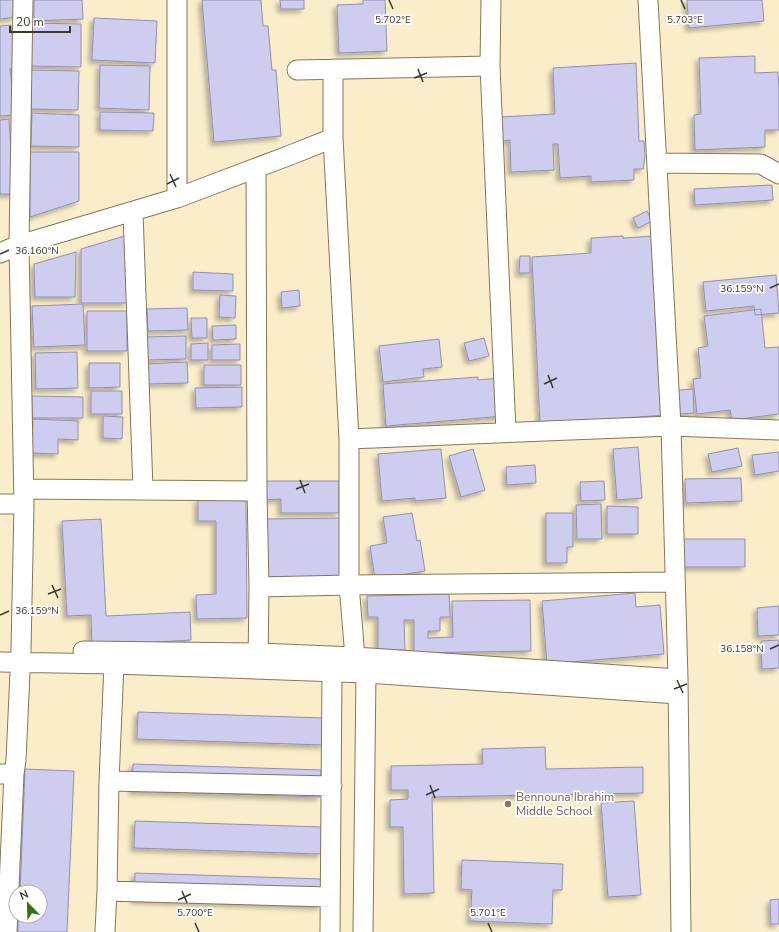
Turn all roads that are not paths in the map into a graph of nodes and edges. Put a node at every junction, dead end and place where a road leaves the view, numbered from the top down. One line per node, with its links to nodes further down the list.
1 (23, 0): 14 (street)
2 (177, 0): 12 (street)
3 (491, 0): 5 (street)
4 (648, 0): 9 (street)
5 (490, 66): 6 (street); 18 (street)
6 (333, 69): 7 (street); 8 (street)
7 (297, 70)
8 (333, 138): 10 (street); 19 (street)
9 (656, 163): 11 (street); 16 (street)
10 (256, 168): 12 (street); 21 (street)
11 (779, 174)
12 (177, 198): 13 (street)
13 (133, 212): 14 (street); 20 (street)
14 (19, 245): 15 (street); 22 (street)
15 (0, 253)
16 (671, 426): 17 (street); 18 (street); 24 (street)
17 (779, 430)
18 (506, 432): 19 (street)
19 (348, 439): 25 (street)
20 (143, 489): 21 (street); 22 (street)
21 (257, 491): 26 (street)
22 (24, 497): 23 (street); 28 (street)
23 (0, 504)
24 (675, 582): 25 (street); 35 (street)
25 (349, 585): 26 (street); 29 (street)
26 (259, 587): 30 (street)
27 (0, 649): 28 (street)
28 (21, 656): 30 (street); 31 (street); 32 (street); 36 (street)
29 (355, 657): 30 (street); 34 (street); 35 (street)
30 (258, 661): 32 (street); 33 (street)
31 (0, 662)
32 (114, 664): 37 (street)
33 (332, 672): 34 (street); 38 (street)
34 (366, 673): 35 (street); 45 (street)
35 (678, 687): 46 (street)
36 (7, 774): 39 (street)
37 (109, 780): 38 (street); 40 (street)
38 (332, 786): 41 (street)
39 (5, 874): 42 (street)
40 (107, 891): 41 (street); 43 (street)
41 (330, 897): 44 (street)
42 (7, 932)
43 (105, 932)
44 (330, 932)
45 (362, 932)
46 (681, 932)

